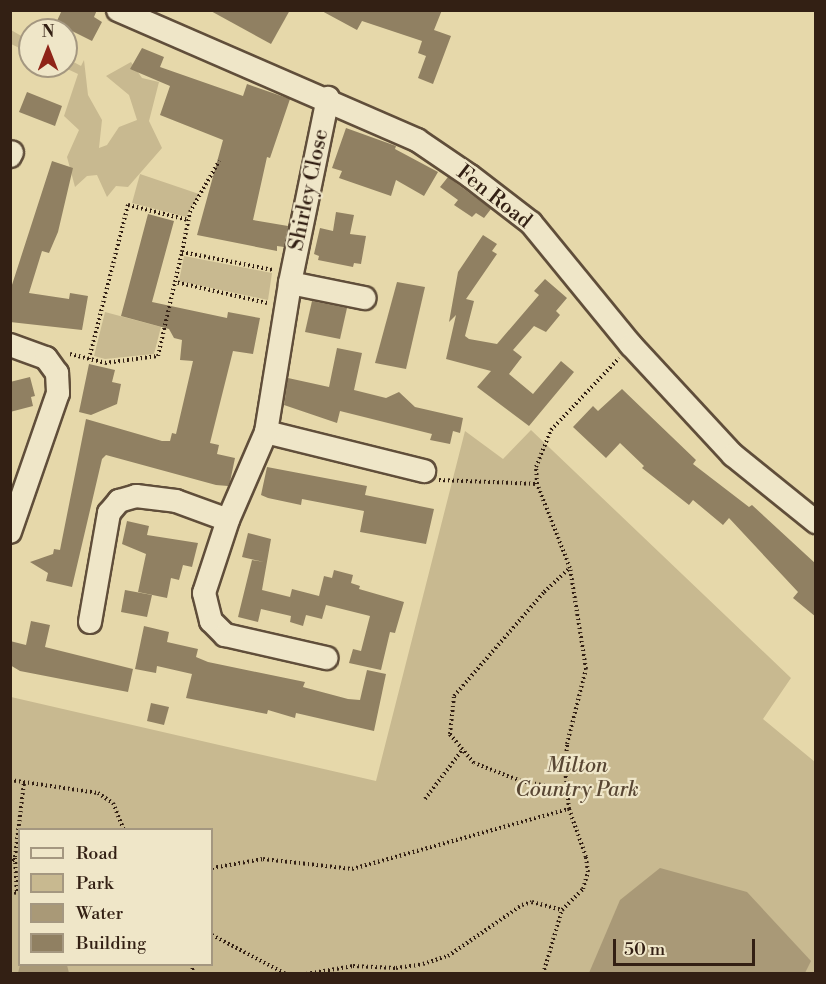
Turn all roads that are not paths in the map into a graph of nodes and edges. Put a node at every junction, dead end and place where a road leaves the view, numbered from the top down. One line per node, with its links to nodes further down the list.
1 (119, 11): 2 (street, Fen Road)
2 (328, 98): 3 (street, Shirley Close); 9 (street, Fen Road)
3 (291, 278): 4 (street); 6 (street, Shirley Close)
4 (364, 298)
5 (10, 345): 10 (street)
6 (266, 432): 7 (street); 8 (street, Shirley Close)
7 (424, 471)
8 (228, 520): 11 (street); 12 (street, Shirley Close)
9 (816, 522)
10 (10, 532)
11 (90, 622)
12 (326, 658)

